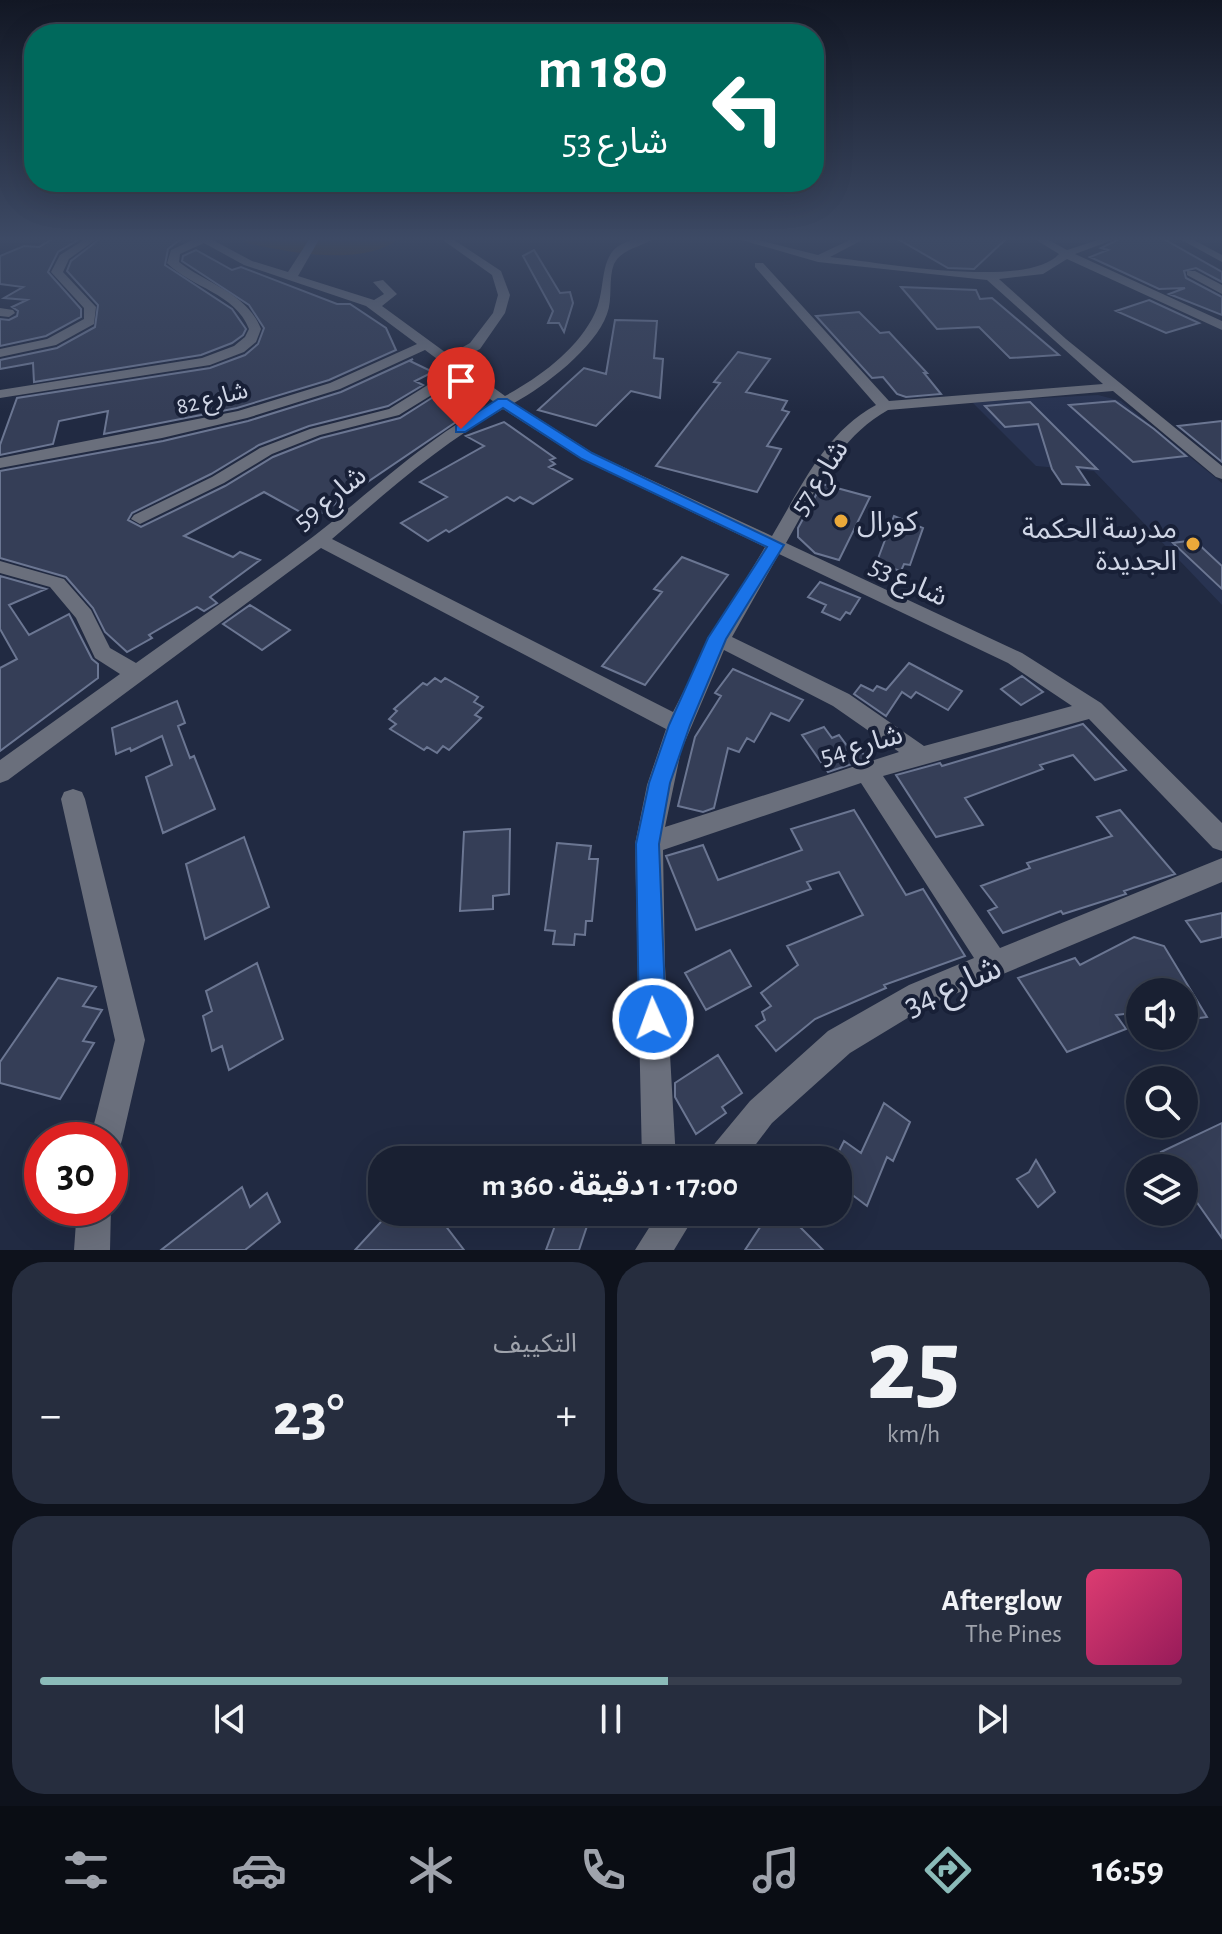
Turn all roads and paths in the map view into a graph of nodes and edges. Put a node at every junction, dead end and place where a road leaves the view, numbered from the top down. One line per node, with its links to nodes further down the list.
1 (80, 296): 13 (street)
2 (229, 296): 16 (street, شارع 82)
3 (346, 296): 10 (street, شارع 53)
4 (388, 296): 10 (street)
5 (504, 296): 14 (street)
6 (604, 296): 17 (street, شارع 59)
7 (787, 296): 18 (street)
8 (1008, 296): 15 (street)
9 (1156, 296): 11 (street)
10 (374, 306): 12 (street, شارع 53)
11 (1222, 326)
12 (426, 345): 14 (street, شارع 53); 19 (street, شارع 82)
13 (0, 353)
14 (454, 366): 17 (street, شارع 53); 21 (street)
15 (1114, 387): 18 (street, شارع 57); 20 (street)
16 (0, 394)
17 (503, 402): 22 (street, شارع 59); 23 (street, شارع 53)
18 (885, 406): 23 (street, شارع 57)
19 (0, 463)
20 (1222, 474)
21 (140, 519)
22 (320, 540): 26 (street, شارع 59); 28 (street)
23 (776, 545): 25 (street, شارع 57); 27 (street, شارع 53)
24 (0, 567): 26 (street)
25 (717, 638): 28 (street, شارع 57); 29 (street)
26 (137, 674): 31 (street, شارع 59)
27 (1093, 709): 29 (street, شارع 54); 33 (street, شارع 53)
28 (679, 725): 34 (street, شارع 57)
29 (923, 757): 30 (street, شارع 54)
30 (866, 771): 34 (street, شارع 54); 36 (street)
31 (0, 773)
32 (73, 799): 37 (street)
33 (1222, 840)
34 (648, 844): 38 (street, شارع 57)
35 (1222, 870): 36 (street, شارع 34)
36 (995, 965): 39 (street, شارع 34)
37 (110, 1122)
38 (658, 1146)
39 (734, 1146)
40 (93, 1226): 41 (street)
41 (92, 1250)

